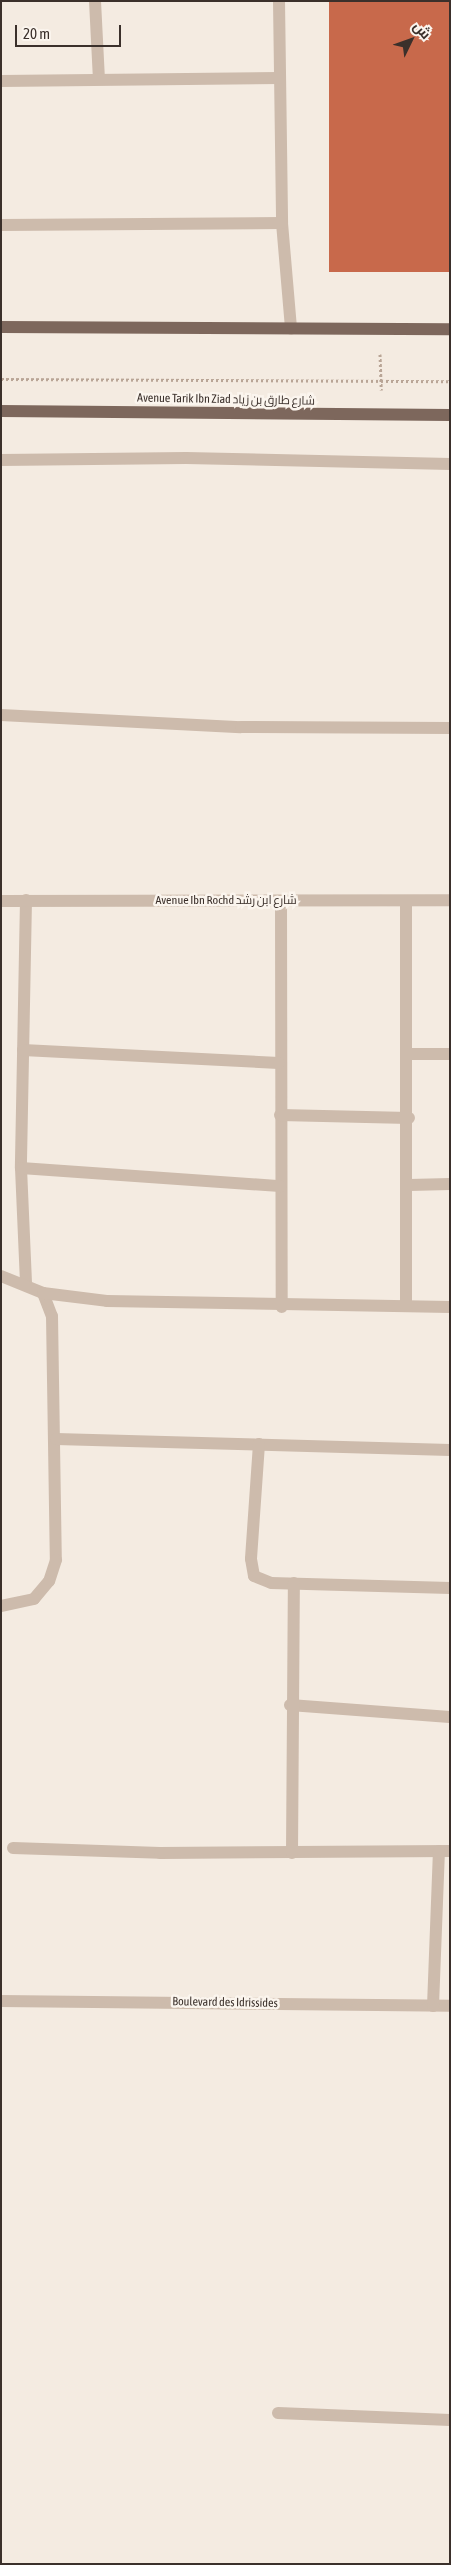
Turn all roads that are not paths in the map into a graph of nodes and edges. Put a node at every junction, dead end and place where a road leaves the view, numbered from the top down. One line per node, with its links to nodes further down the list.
1 (95, 1): 4 (street)
2 (279, 1): 3 (street)
3 (279, 78): 4 (street); 6 (street)
4 (99, 79): 5 (street)
5 (1, 81)
6 (282, 223): 7 (street); 9 (street)
7 (1, 224)
8 (1, 327): 9 (main road)
9 (291, 329): 10 (main road)
10 (450, 329)
11 (1, 411): 12 (main road, Avenue Tarik Ibn Ziad شارع طارق بن زياد)
12 (450, 415)
13 (1, 460): 14 (street)
14 (450, 464)
15 (1, 715): 16 (street)
16 (450, 728)
17 (26, 900): 19 (street, Avenue Ibn Rochd شارع ابن رشد); 21 (street, Avenue Ibn Rochd شارع ابن رشد); 22 (street)
18 (450, 900): 20 (street, Avenue Ibn Rochd شارع ابن رشد)
19 (1, 901)
20 (406, 901): 21 (street, Avenue Ibn Rochd شارع ابن رشد); 23 (street)
21 (281, 902): 25 (street)
22 (23, 1050): 25 (street); 28 (street)
23 (408, 1054): 24 (street); 27 (street)
24 (450, 1054)
25 (279, 1063): 26 (street)
26 (280, 1115): 27 (street); 31 (street)
27 (409, 1118): 30 (street)
28 (21, 1168): 31 (street); 33 (street)
29 (450, 1184): 30 (street)
30 (409, 1185): 35 (street)
31 (280, 1186): 36 (street)
32 (1, 1276): 33 (street)
33 (26, 1283): 34 (street)
34 (43, 1293): 36 (street); 38 (street)
35 (406, 1306): 36 (street); 37 (street)
36 (282, 1307)
37 (450, 1307)
38 (56, 1439): 39 (street); 43 (street)
39 (259, 1444): 40 (street); 41 (street)
40 (450, 1450)
41 (294, 1583): 42 (street); 44 (street)
42 (450, 1588)
43 (1, 1606)
44 (290, 1705): 45 (street); 48 (street)
45 (450, 1717)
46 (13, 1848): 48 (street)
47 (444, 1851): 48 (street); 50 (street)
48 (292, 1853)
49 (1, 2001): 50 (street, Boulevard des Idrissides)
50 (433, 2006): 51 (street, Boulevard des Idrissides)
51 (450, 2006)
52 (278, 2413): 53 (street)
53 (450, 2420)

